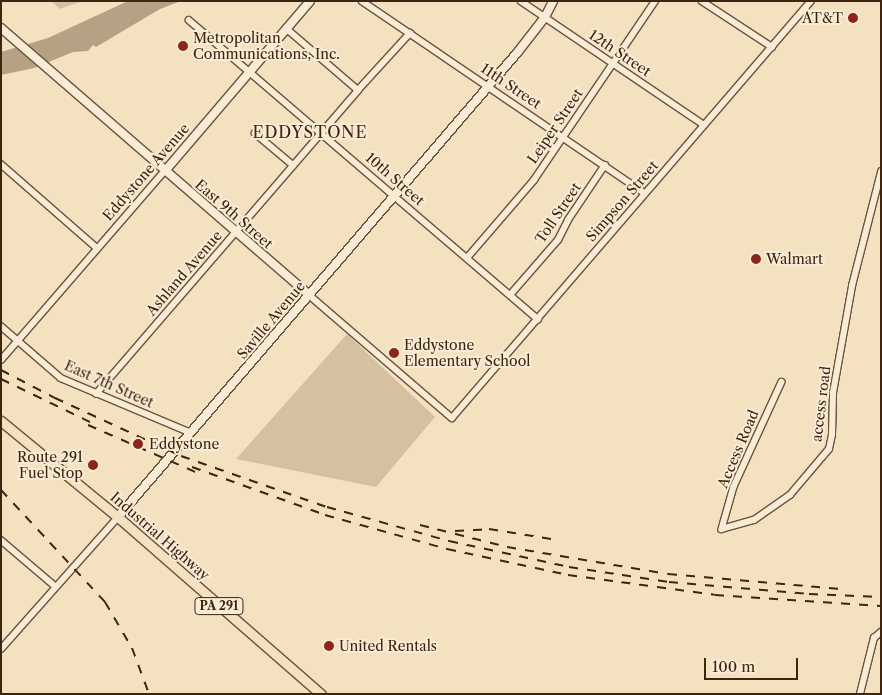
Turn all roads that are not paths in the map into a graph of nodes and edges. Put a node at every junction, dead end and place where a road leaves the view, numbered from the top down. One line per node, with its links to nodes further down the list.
1 (310, 1): 11 (street, Eddystone Avenue)
2 (362, 1): 12 (street, 11th Street)
3 (521, 1): 8 (street, 12th Street)
4 (553, 1): 8 (street, Saville Avenue)
5 (655, 1): 14 (street, Leiper Street)
6 (702, 1): 13 (street)
7 (812, 1): 13 (street, Simpson Street)
8 (545, 17): 14 (street, 12th Street); 16 (street, Saville Avenue)
9 (189, 20): 15 (street, 10th Street)
10 (1, 28): 25 (street, East 9th Street)
11 (286, 28): 15 (street, Eddystone Avenue); 17 (street)
12 (410, 33): 16 (street, 11th Street); 17 (street, Ashland Avenue)
13 (772, 48): 18 (street, Simpson Street)
14 (613, 64): 18 (street, 12th Street); 21 (street, Leiper Street)
15 (250, 70): 20 (street, 10th Street); 25 (street, Eddystone Avenue)
16 (488, 86): 21 (street, 11th Street); 28 (street, Saville Avenue)
17 (358, 90): 20 (street, Ashland Avenue)
18 (704, 126): 27 (street, Simpson Street)
19 (255, 133): 23 (street)
20 (322, 133): 23 (street, Ashland Avenue); 28 (street, 10th Street)
21 (564, 137): 24 (street, 11th Street); 31 (street, Leiper Street)
22 (1, 164): 30 (street)
23 (293, 165): 29 (street, Ashland Avenue)
24 (605, 165): 27 (street, 11th Street); 33 (street, Toll Street)
25 (165, 171): 29 (street, East 9th Street); 30 (street, Eddystone Avenue)
26 (881, 172): 44 (street, access road)
27 (645, 193): 34 (street, Simpson Street)
28 (394, 195): 31 (street, 10th Street); 32 (street, Saville Avenue)
29 (237, 232): 32 (street, East 9th Street); 39 (street, Ashland Avenue)
30 (97, 248): 36 (street, Eddystone Avenue)
31 (467, 258): 33 (street, 10th Street)
32 (308, 294): 40 (street, East 9th Street); 42 (street, Saville Avenue)
33 (510, 295): 34 (street, 10th Street)
34 (538, 319): 40 (street, Simpson Street)
35 (1, 326): 36 (street, East 7th Street)
36 (18, 340): 37 (street, Eddystone Avenue); 39 (street, East 7th Street)
37 (1, 360)
38 (782, 382): 44 (street, Access Road)
39 (96, 394): 42 (street, East 7th Street)
40 (452, 418)
41 (1, 421): 43 (main road, Industrial Highway / PA 291)
42 (191, 433): 43 (street, Saville Avenue)
43 (118, 517): 46 (street, Saville Avenue); 49 (main road, Industrial Highway / PA 291)
44 (722, 529)
45 (3, 544): 46 (street)
46 (55, 586): 48 (street, Saville Avenue)
47 (881, 632): 50 (street)
48 (1, 649)
49 (321, 694)
50 (860, 694)

